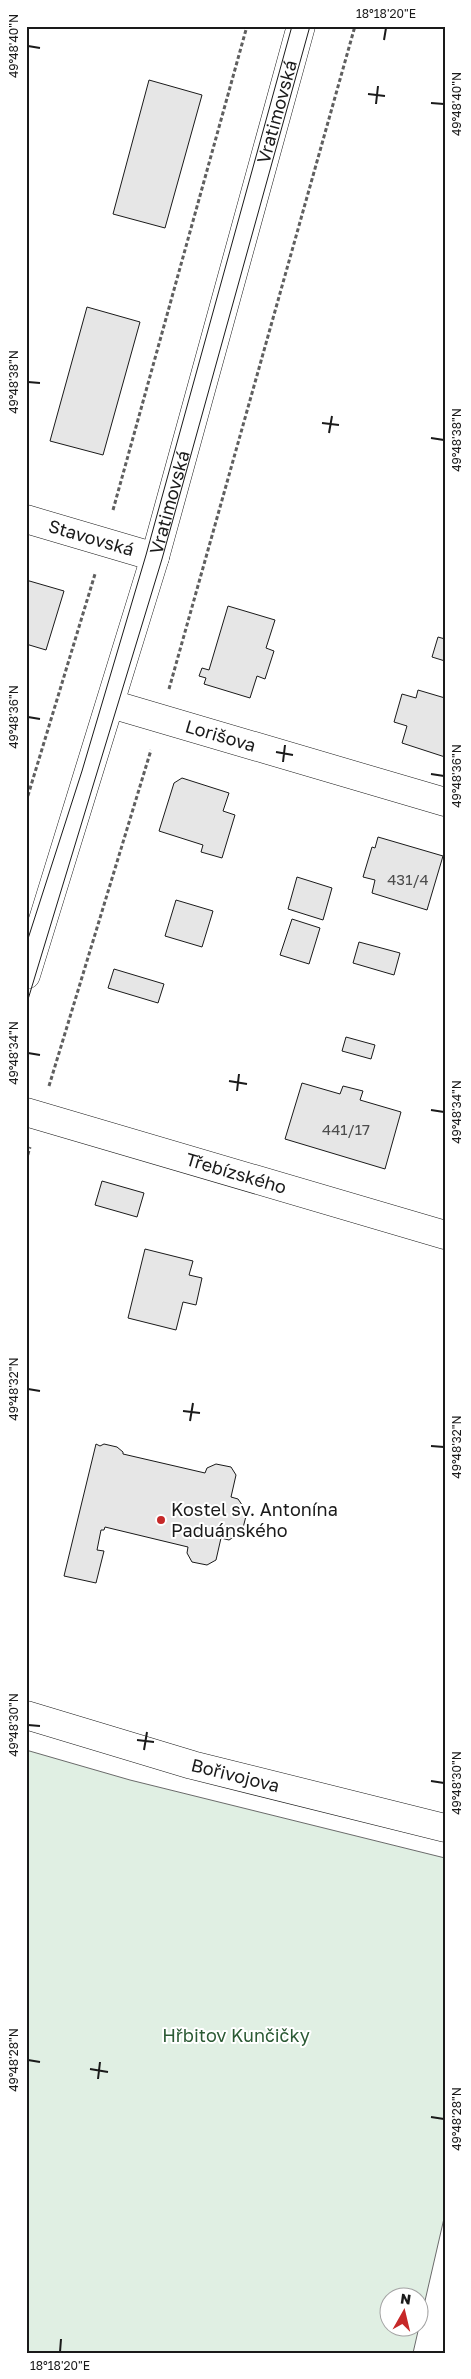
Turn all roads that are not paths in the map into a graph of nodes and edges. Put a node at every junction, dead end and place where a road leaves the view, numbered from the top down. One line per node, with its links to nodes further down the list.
1 (301, 26): 3 (street, Vratimovská)
2 (26, 519): 3 (street, Stavovská)
3 (155, 557): 4 (street, Vratimovská)
4 (111, 704): 5 (street, Lorišova); 6 (street, Vratimovská)
5 (445, 802)
6 (26, 974)
7 (33, 1114): 8 (street, Třebízského)
8 (445, 1235)
9 (26, 1715): 10 (street, Bořivojova)
10 (445, 1828)

